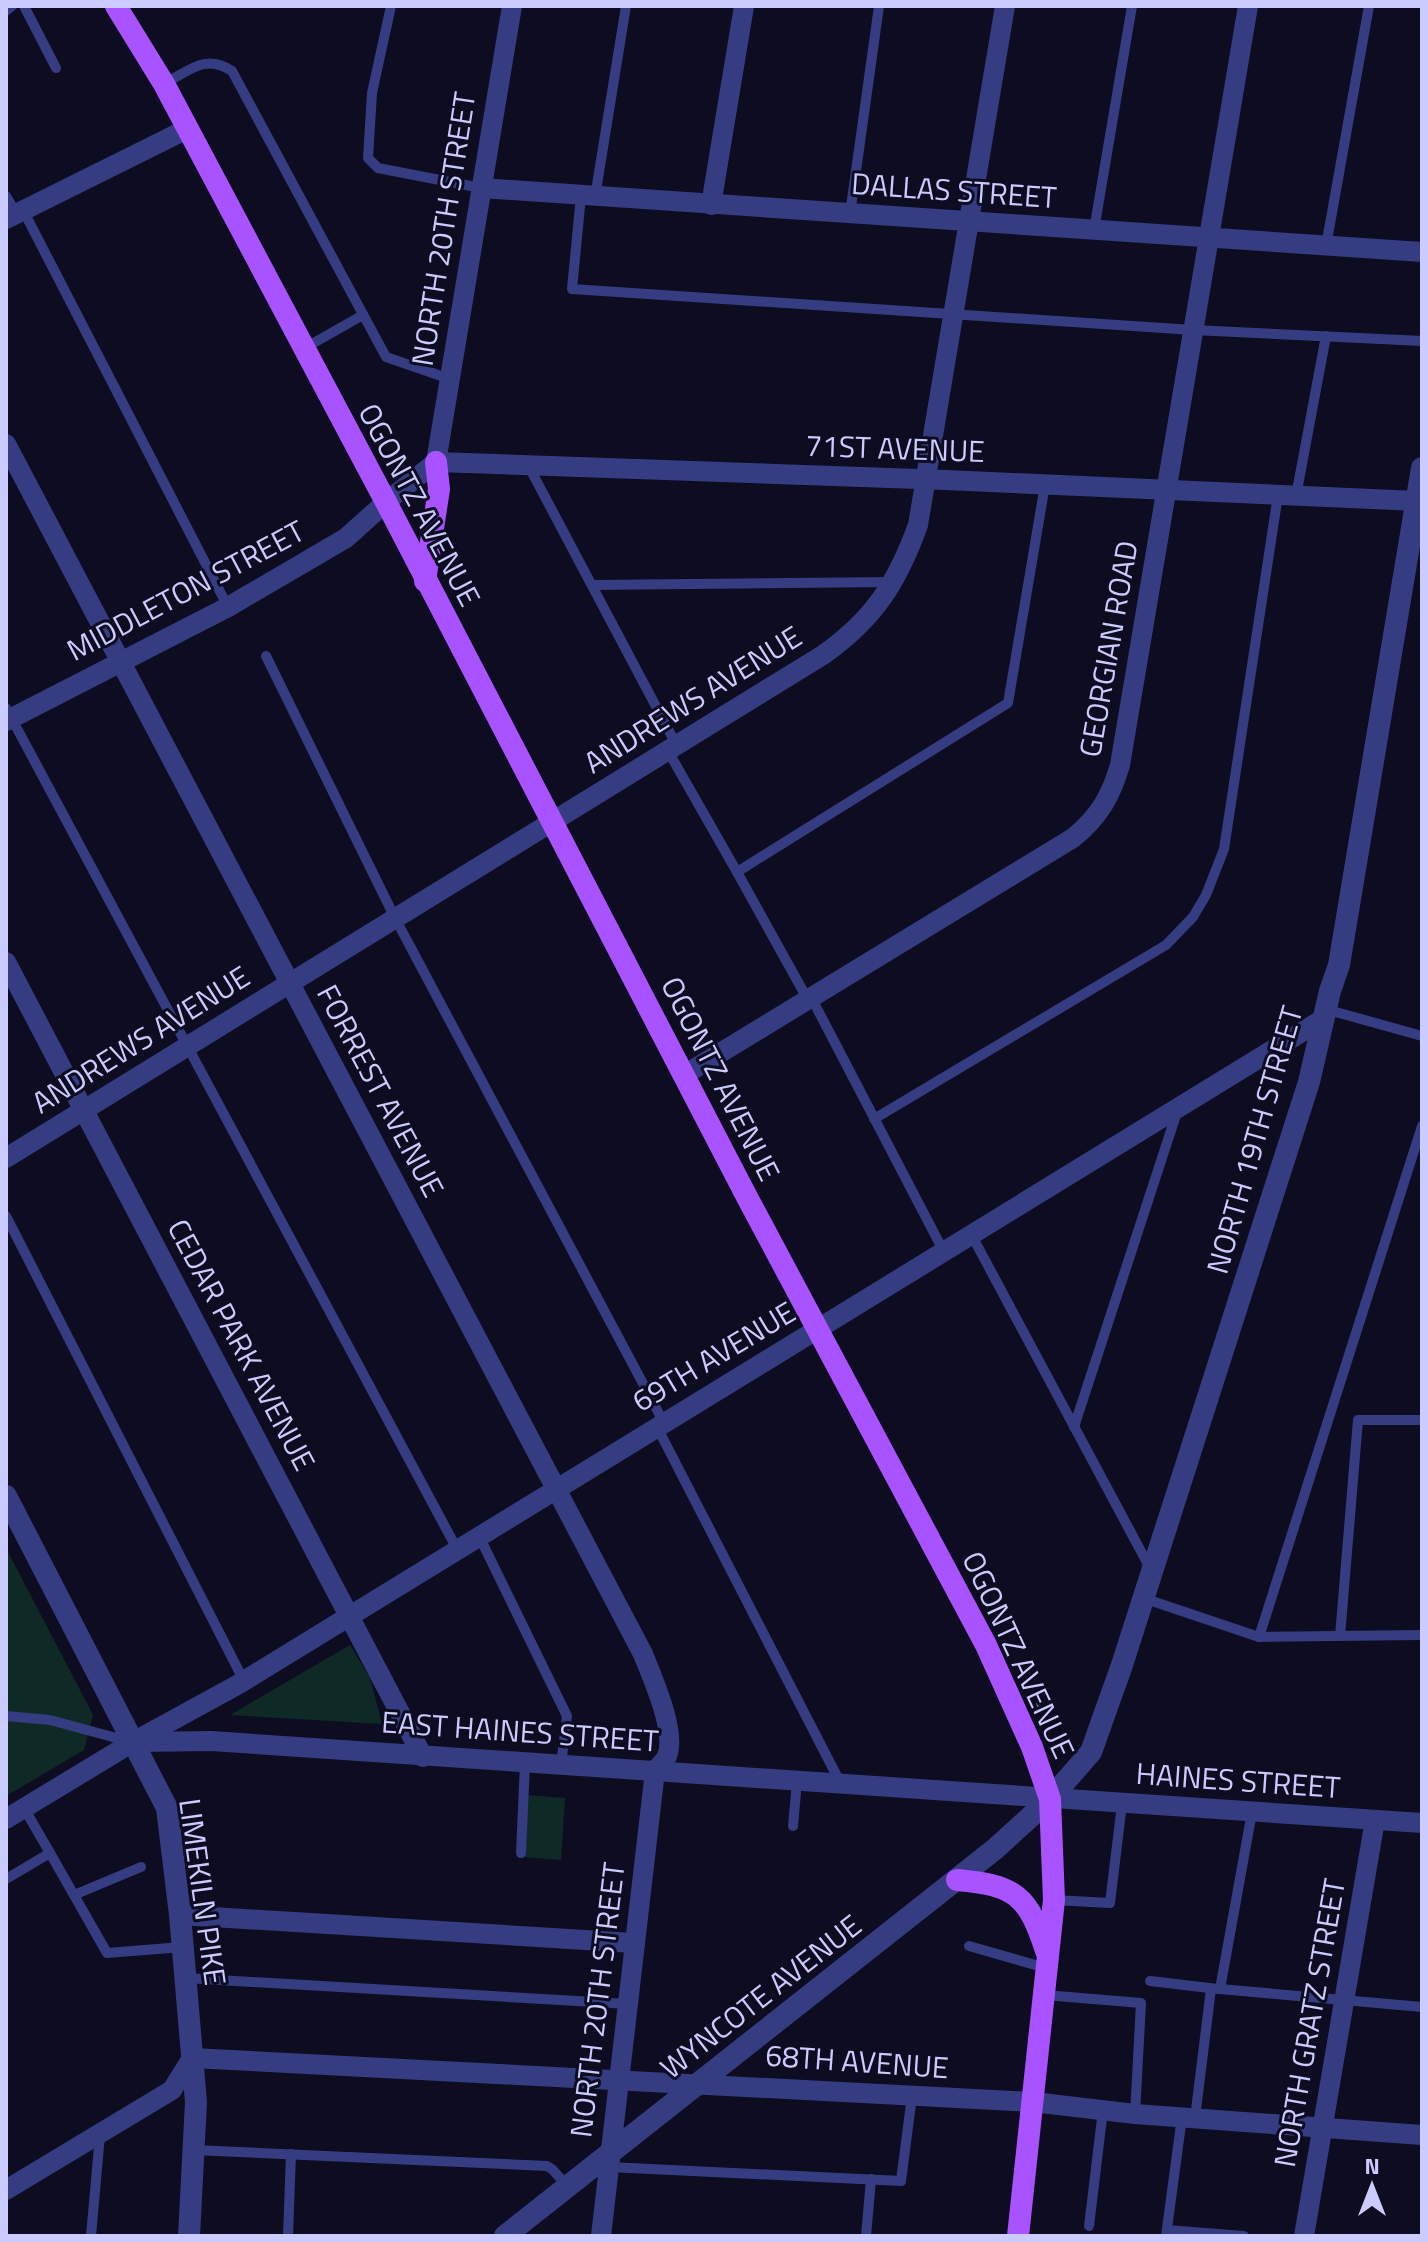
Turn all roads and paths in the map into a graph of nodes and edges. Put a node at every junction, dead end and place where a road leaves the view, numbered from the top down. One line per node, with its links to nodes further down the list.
1 (12, 6): 12 (lane)
2 (24, 6): 14 (lane)
3 (391, 6): 17 (lane)
4 (512, 6): 17 (street, NORTH 20TH STREET)
5 (626, 6): 18 (lane)
6 (744, 6): 19 (street)
7 (879, 6): 21 (lane)
8 (1005, 6): 22 (street, ANDREWS AVENUE)
9 (1132, 6): 23 (lane)
10 (1248, 6): 24 (street, GEORGIAN ROAD)
11 (1369, 6): 25 (lane)
12 (6, 11)
13 (122, 12): 15 (main road, OGONTZ AVENUE)
14 (56, 68)
15 (164, 84): 16 (main road, OGONTZ AVENUE); 28 (lane)
16 (187, 129): 20 (street); 32 (main road, OGONTZ AVENUE)
17 (481, 188): 18 (street, DALLAS STREET); 33 (street, NORTH 20TH STREET)
18 (588, 196): 19 (street, DALLAS STREET); 27 (lane)
19 (711, 205): 21 (street, DALLAS STREET)
20 (13, 209): 47 (lane)
21 (850, 214): 22 (street, DALLAS STREET)
22 (969, 223): 23 (street, DALLAS STREET); 27 (street, ANDREWS AVENUE)
23 (1094, 230): 24 (street, DALLAS STREET)
24 (1208, 238): 25 (street, DALLAS STREET); 29 (street, GEORGIAN ROAD)
25 (1326, 246): 26 (street, DALLAS STREET)
26 (1422, 252)
27 (954, 313): 29 (lane); 38 (street, ANDREWS AVENUE)
28 (363, 315): 32 (lane); 33 (lane)
29 (1193, 330): 30 (lane); 40 (street, GEORGIAN ROAD)
30 (1326, 336): 31 (lane); 41 (lane)
31 (1422, 341)
32 (303, 349): 43 (main road, OGONTZ AVENUE)
33 (450, 379): 35 (street, NORTH 20TH STREET)
34 (6, 444): 49 (street, FORREST AVENUE)
35 (436, 462): 36 (street, 71ST AVENUE); 43 (street); 44 (main road)
36 (528, 465): 38 (street, 71ST AVENUE); 46 (lane)
37 (1422, 468): 42 (street, NORTH 19TH STREET)
38 (926, 480): 39 (street, 71ST AVENUE); 45 (street, ANDREWS AVENUE)
39 (1045, 485): 40 (street, 71ST AVENUE); 53 (lane)
40 (1166, 491): 41 (street, 71ST AVENUE); 57 (street, GEORGIAN ROAD)
41 (1287, 496): 42 (street, 71ST AVENUE); 64 (lane)
42 (1417, 501): 58 (street, NORTH 19TH STREET)
43 (386, 502): 44 (main road, OGONTZ AVENUE); 47 (street, MIDDLETON STREET)
44 (425, 581): 52 (main road, OGONTZ AVENUE)
45 (894, 582): 46 (lane); 51 (street, ANDREWS AVENUE)
46 (592, 585): 51 (lane)
47 (228, 607): 49 (street, MIDDLETON STREET)
48 (266, 656): 54 (lane)
49 (120, 662): 50 (street, MIDDLETON STREET); 56 (street, FORREST AVENUE)
50 (8, 716): 60 (lane)
51 (673, 748): 52 (street, ANDREWS AVENUE); 53 (lane)
52 (552, 823): 54 (street, ANDREWS AVENUE); 61 (main road, OGONTZ AVENUE)
53 (737, 872): 57 (lane)
54 (395, 918): 56 (street, ANDREWS AVENUE); 72 (lane)
55 (6, 962): 63 (street, CEDAR PARK AVENUE)
56 (290, 983): 60 (street, ANDREWS AVENUE); 74 (street, FORREST AVENUE)
57 (809, 999): 61 (street, GEORGIAN ROAD); 64 (lane)
58 (1324, 1014): 59 (lane); 62 (street, 69TH AVENUE); 78 (street, NORTH 19TH STREET)
59 (1422, 1036)
60 (187, 1046): 63 (street, ANDREWS AVENUE); 77 (lane)
61 (684, 1075): 70 (main road, OGONTZ AVENUE)
62 (1179, 1107): 68 (street, 69TH AVENUE); 73 (lane)
63 (84, 1111): 66 (street, ANDREWS AVENUE); 80 (street, CEDAR PARK AVENUE)
64 (874, 1119): 69 (lane)
65 (1422, 1126): 83 (lane)
66 (6, 1158)
67 (6, 1216): 84 (lane)
68 (971, 1234): 69 (street, 69TH AVENUE); 73 (lane)
69 (944, 1252): 70 (street, 69TH AVENUE)
70 (817, 1329): 72 (street, 69TH AVENUE); 93 (main road, OGONTZ AVENUE)
71 (1422, 1420): 82 (lane)
72 (661, 1425): 74 (street, 69TH AVENUE); 92 (lane)
73 (1074, 1427): 78 (lane)
74 (555, 1489): 76 (street, 69TH AVENUE); 90 (street, FORREST AVENUE)
75 (6, 1496): 86 (street, LIMEKILN PIKE)
76 (479, 1536): 77 (street, 69TH AVENUE); 89 (lane)
77 (457, 1549): 80 (street, 69TH AVENUE)
78 (1152, 1572): 79 (street, NORTH 19TH STREET)
79 (1143, 1598): 83 (lane); 93 (street, NORTH 19TH STREET)
80 (350, 1616): 84 (street, 69TH AVENUE); 87 (street, CEDAR PARK AVENUE)
81 (1422, 1635): 82 (lane)
82 (1340, 1636): 83 (lane)
83 (1259, 1637)
84 (244, 1681): 86 (street, 69TH AVENUE)
85 (6, 1716): 86 (lane)
86 (133, 1742): 87 (street, EAST HAINES STREET); 95 (street); 108 (street, LIMEKILN PIKE)
87 (423, 1757): 88 (street, EAST HAINES STREET)
88 (525, 1763): 89 (street, EAST HAINES STREET); 102 (lane)
89 (561, 1765): 90 (street, EAST HAINES STREET)
90 (655, 1771): 91 (street, EAST HAINES STREET); 109 (street, NORTH 20TH STREET)
91 (797, 1781): 92 (street, EAST HAINES STREET); 100 (lane)
92 (841, 1784): 93 (street, EAST HAINES STREET)
93 (1050, 1799): 94 (street, HAINES STREET); 105 (street, WYNCOTE AVENUE); 107 (main road, OGONTZ AVENUE)
94 (1122, 1804): 96 (street, HAINES STREET); 107 (lane)
95 (24, 1808): 97 (street); 101 (lane)
96 (1252, 1812): 98 (street, HAINES STREET); 115 (lane)
97 (6, 1819)
98 (1375, 1820): 99 (street, HAINES STREET); 117 (street, NORTH GRATZ STREET)
99 (1422, 1823)
100 (793, 1826)
101 (50, 1853): 104 (lane); 106 (lane)
102 (521, 1853)
103 (141, 1867): 106 (lane)
104 (6, 1879)
105 (957, 1880): 112 (main road); 122 (street, WYNCOTE AVENUE)
106 (74, 1895): 111 (lane)
107 (1054, 1900): 112 (main road, OGONTZ AVENUE)
108 (180, 1915): 109 (street); 111 (street, LIMEKILN PIKE)
109 (634, 1943): 118 (street, NORTH 20TH STREET)
110 (969, 1946): 112 (lane)
111 (183, 1947): 113 (street, LIMEKILN PIKE)
112 (1048, 1963): 116 (main road, OGONTZ AVENUE)
113 (185, 1978): 118 (lane); 120 (street, LIMEKILN PIKE)
114 (1150, 1981): 115 (lane)
115 (1216, 1989): 117 (lane); 127 (lane)
116 (1045, 1995): 124 (main road, OGONTZ AVENUE); 126 (lane)
117 (1344, 2001): 119 (lane); 128 (street, NORTH GRATZ STREET)
118 (628, 2004): 121 (street, NORTH 20TH STREET)
119 (1422, 2007)
120 (192, 2058): 121 (street, 68TH AVENUE); 129 (street); 131 (street, LIMEKILN PIKE)
121 (619, 2082): 122 (street, 68TH AVENUE); 133 (street, NORTH 20TH STREET)
122 (699, 2084): 123 (street, 68TH AVENUE); 133 (street, WYNCOTE AVENUE)
123 (912, 2096): 124 (street, 68TH AVENUE); 134 (lane)
124 (1033, 2102): 125 (street, 68TH AVENUE); 145 (main road, OGONTZ AVENUE)
125 (1103, 2110): 126 (street, 68TH AVENUE); 137 (lane)
126 (1135, 2114): 127 (street, 68TH AVENUE)
127 (1189, 2118): 128 (street, 68TH AVENUE); 138 (lane)
128 (1323, 2127): 130 (street, 68TH AVENUE); 147 (street, NORTH GRATZ STREET)
129 (100, 2133): 136 (street); 139 (lane)
130 (1422, 2135)
131 (194, 2150): 132 (lane); 140 (street, LIMEKILN PIKE)
132 (291, 2154): 135 (lane); 141 (lane)
133 (610, 2161): 134 (lane); 135 (street, WYNCOTE AVENUE); 143 (street, NORTH 20TH STREET)
134 (871, 2179): 144 (lane)
135 (568, 2187): 142 (street, WYNCOTE AVENUE)
136 (6, 2190)
137 (1089, 2226)
138 (1166, 2233): 146 (lane)
139 (91, 2236)
140 (189, 2236)
141 (288, 2236)
142 (505, 2236)
143 (601, 2236)
144 (866, 2236)
145 (1018, 2236)
146 (1244, 2236)
147 (1304, 2236)

